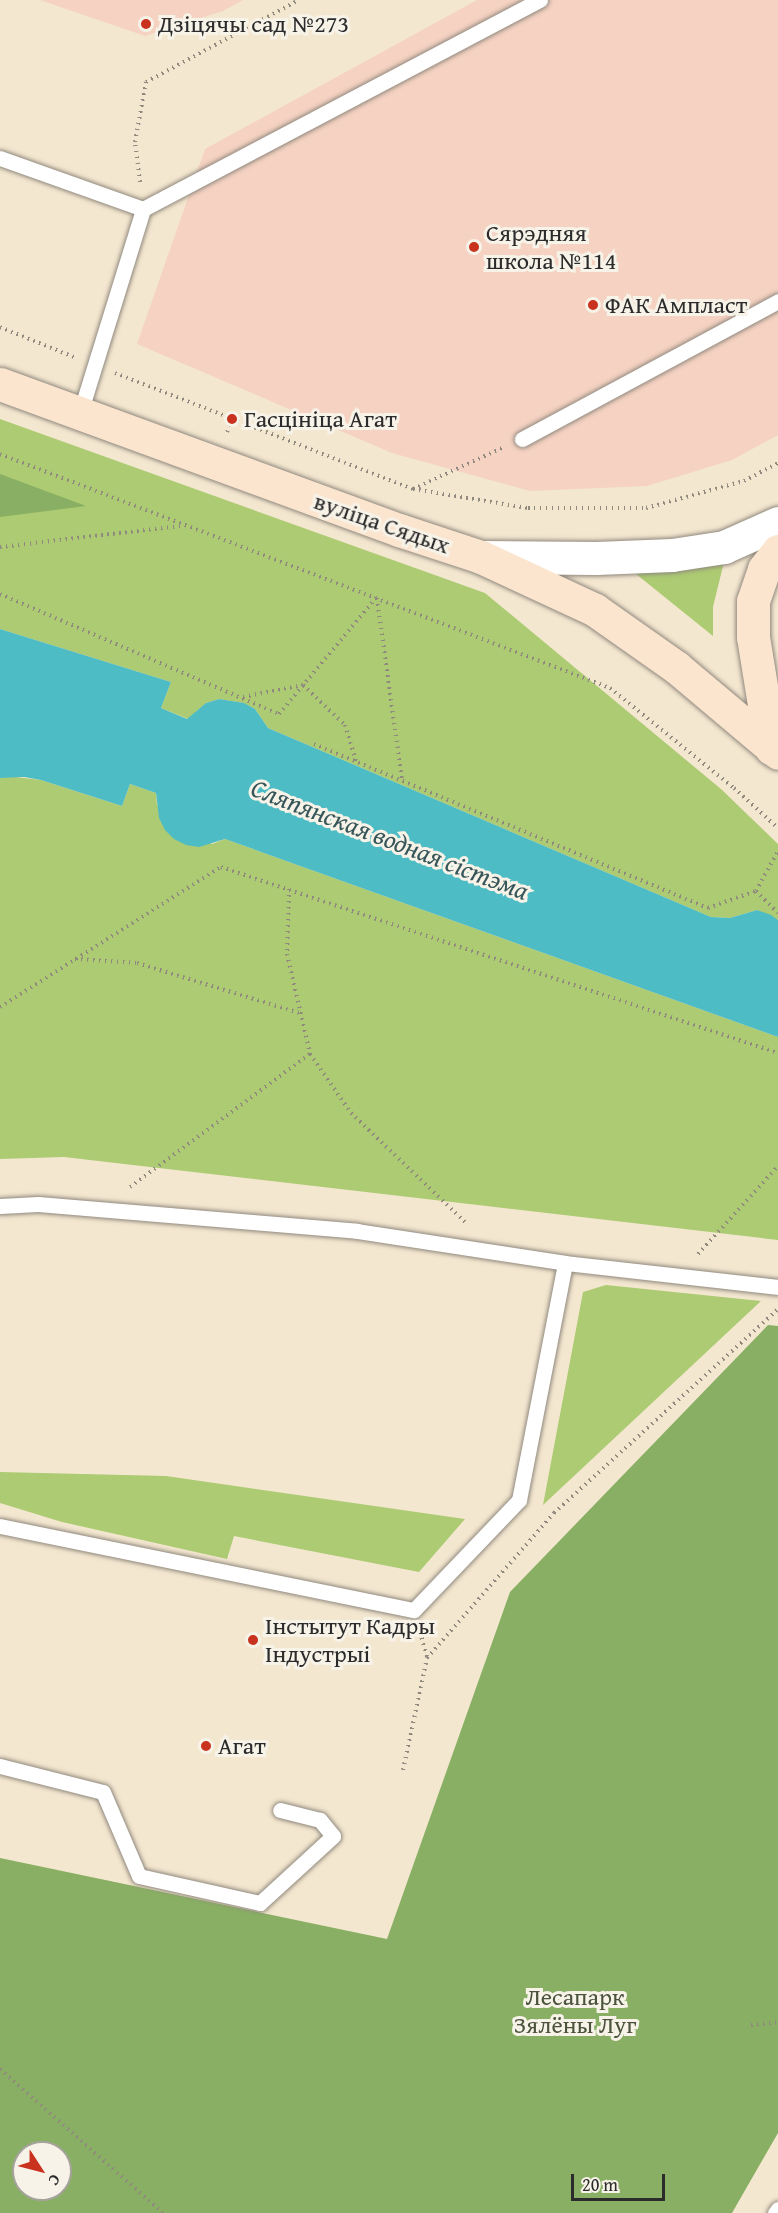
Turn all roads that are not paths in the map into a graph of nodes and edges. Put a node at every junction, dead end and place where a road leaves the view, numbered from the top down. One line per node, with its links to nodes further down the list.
1 (540, 0): 3 (lane)
2 (0, 158): 3 (lane)
3 (143, 209): 6 (lane)
4 (778, 301): 7 (lane)
5 (0, 384): 6 (main road, вуліца Сядых)
6 (80, 413): 10 (main road, вуліца Сядых)
7 (522, 439)
8 (778, 523): 10 (street, вуліца Сядых)
9 (778, 551): 11 (main road)
10 (481, 557): 11 (main road)
11 (774, 750)
12 (0, 1206): 13 (lane)
13 (565, 1263): 14 (lane); 15 (lane)
14 (778, 1287)
15 (0, 1526)
16 (0, 1767): 17 (lane)
17 (280, 1810)
18 (778, 2209): 19 (lane)
19 (775, 2213)

